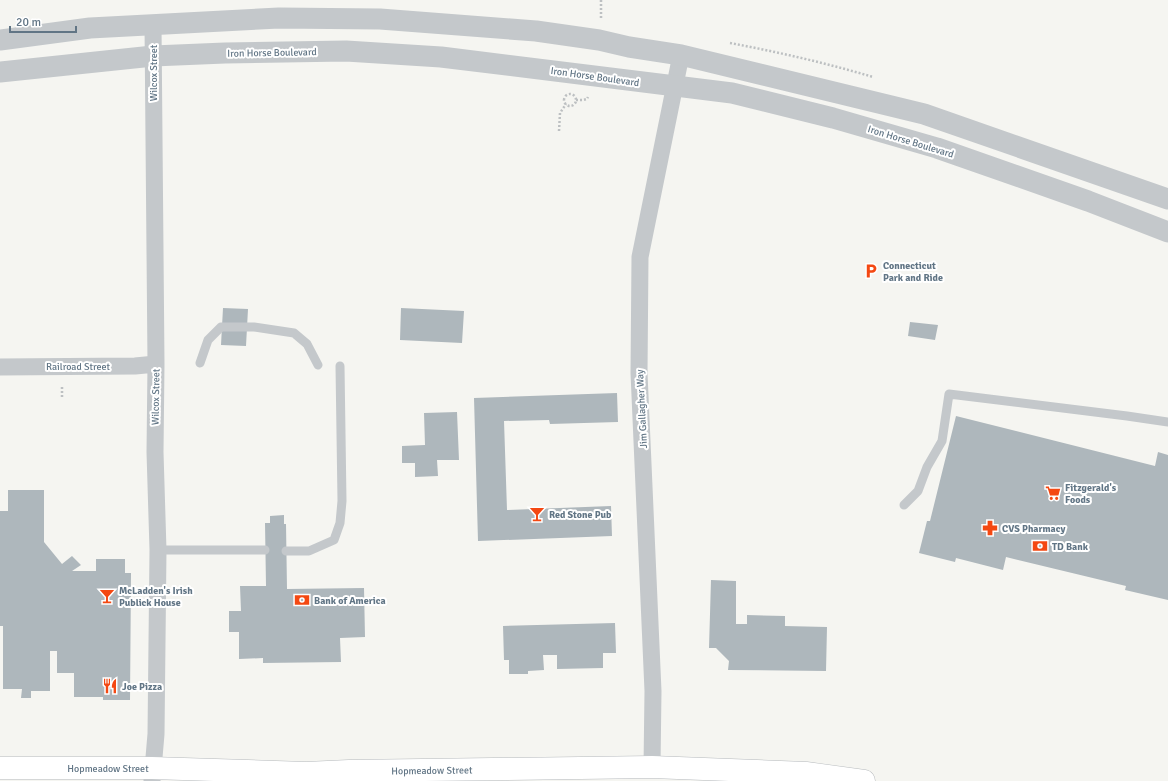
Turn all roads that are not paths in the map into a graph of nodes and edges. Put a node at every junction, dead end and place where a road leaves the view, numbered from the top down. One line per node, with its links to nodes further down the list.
1 (153, 25): 2 (street); 3 (street); 4 (street, Wilcox Street)
2 (0, 40)
3 (681, 55): 6 (street, Jim Gallagher Way); 7 (street)
4 (153, 56): 5 (street, Iron Horse Boulevard); 6 (street, Iron Horse Boulevard); 10 (street, Wilcox Street)
5 (0, 72)
6 (675, 87): 8 (street, Iron Horse Boulevard); 19 (street, Jim Gallagher Way)
7 (1168, 199)
8 (1168, 232)
9 (200, 363): 11 (lane)
10 (156, 364): 13 (street, Railroad Street); 16 (street, Wilcox Street)
11 (318, 365)
12 (340, 366): 18 (lane)
13 (0, 367)
14 (1168, 422): 15 (lane)
15 (904, 505)
16 (158, 550): 17 (lane); 21 (street, Wilcox Street)
17 (265, 550)
18 (286, 551)
19 (652, 767): 21 (highway, Hopmeadow Street); 22 (highway, Hopmeadow Street)
20 (0, 768): 21 (highway, Hopmeadow Street)
21 (152, 775)
22 (864, 781)

